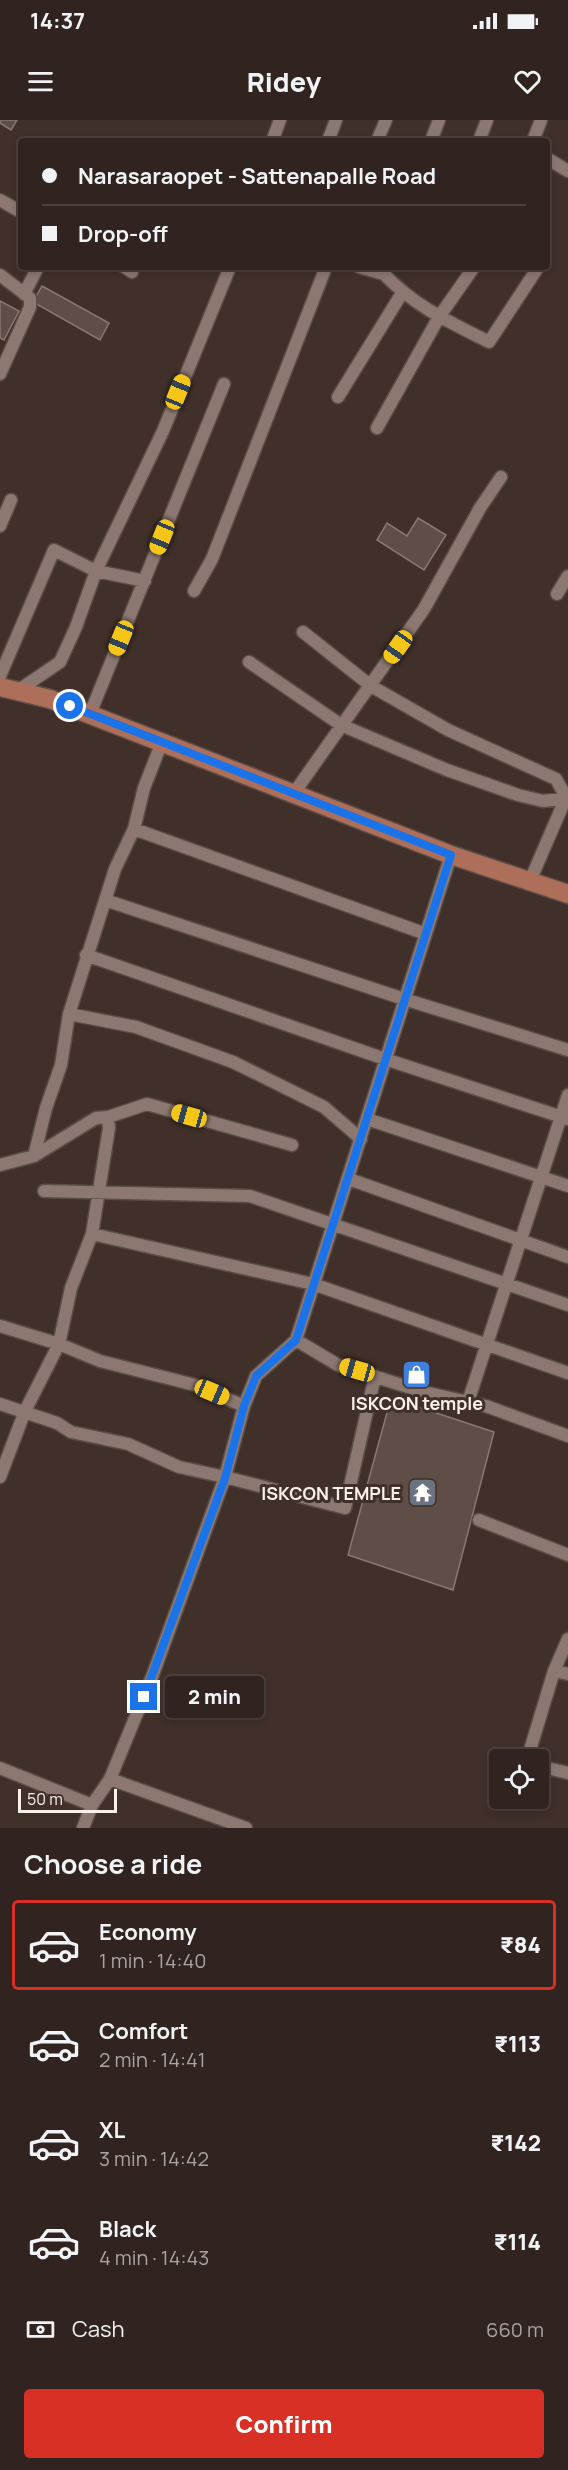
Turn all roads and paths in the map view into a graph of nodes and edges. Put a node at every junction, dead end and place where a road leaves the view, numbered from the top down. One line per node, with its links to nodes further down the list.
1 (280, 120): 7 (street)
2 (336, 120): 8 (street)
3 (386, 120): 9 (street)
4 (439, 120): 10 (street)
5 (487, 120): 11 (street)
6 (541, 120): 12 (street)
7 (275, 138)
8 (329, 138)
9 (378, 138)
10 (432, 138)
11 (479, 138)
12 (533, 138)
13 (550, 160): 14 (street)
14 (568, 171)
15 (0, 200): 16 (street)
16 (18, 210)
17 (36, 270): 25 (street)
18 (229, 270): 34 (street)
19 (325, 270): 37 (street)
20 (472, 270): 26 (street)
21 (536, 270): 26 (street)
22 (386, 271): 24 (street)
23 (0, 275): 25 (street)
24 (402, 293): 26 (street); 29 (street)
25 (24, 294): 27 (street)
26 (439, 317): 30 (street)
27 (0, 374)
28 (224, 384): 36 (street)
29 (338, 397)
30 (376, 428)
31 (501, 477): 42 (street)
32 (11, 500): 33 (street)
33 (0, 526)
34 (96, 571): 36 (street); 41 (street); 43 (street)
35 (568, 576): 38 (street)
36 (145, 581): 44 (street)
37 (194, 591)
38 (556, 594)
39 (303, 632): 42 (street)
40 (249, 662): 45 (street)
41 (0, 676)
42 (371, 686): 45 (street); 48 (street)
43 (8, 689): 44 (main road)
44 (90, 714): 46 (main road)
45 (342, 725): 47 (street); 48 (street)
46 (162, 742): 47 (main road); 49 (street)
47 (294, 793): 50 (main road)
48 (567, 796): 51 (street)
49 (134, 829): 53 (street); 54 (street)
50 (451, 855): 51 (main road); 54 (street)
51 (530, 881): 52 (main road)
52 (568, 894)
53 (105, 900): 55 (street); 56 (street)
54 (426, 934): 56 (street)
55 (86, 956): 57 (street); 59 (street)
56 (404, 999): 58 (street); 59 (street)
57 (69, 1014): 64 (street); 66 (street)
58 (568, 1050)
59 (385, 1059): 62 (street); 63 (street)
60 (568, 1095): 62 (street)
61 (108, 1116): 65 (street); 66 (street); 72 (street)
62 (565, 1118): 68 (street)
63 (367, 1119): 64 (street); 68 (street)
64 (361, 1139): 69 (street)
65 (292, 1145)
66 (34, 1156): 67 (street)
67 (0, 1165)
68 (541, 1178): 70 (street); 75 (street)
69 (349, 1179): 73 (street); 75 (street)
70 (568, 1186)
71 (44, 1191): 72 (street)
72 (99, 1193): 73 (street); 74 (street)
73 (334, 1224): 77 (street); 78 (street)
74 (92, 1234): 77 (street); 82 (street)
75 (520, 1240): 76 (street); 78 (street)
76 (568, 1257)
77 (313, 1284): 81 (street); 83 (street)
78 (506, 1284): 79 (street); 83 (street)
79 (568, 1305)
80 (0, 1326): 82 (street)
81 (296, 1340): 85 (street); 88 (street)
82 (58, 1344): 88 (street); 89 (street)
83 (486, 1346): 84 (street); 86 (street)
84 (568, 1373)
85 (375, 1376): 86 (street); 92 (street)
86 (468, 1402): 90 (street)
87 (0, 1404): 89 (street)
88 (244, 1406): 92 (street)
89 (25, 1411): 91 (street); 92 (street)
90 (568, 1436)
91 (0, 1477)
92 (225, 1478): 102 (street)
93 (479, 1520): 94 (street)
94 (568, 1555)
95 (568, 1638): 96 (street)
96 (554, 1671): 97 (street); 98 (street)
97 (568, 1674)
98 (530, 1749)
99 (0, 1768): 103 (street)
100 (549, 1769): 101 (street)
101 (568, 1773)
102 (110, 1779): 103 (street); 105 (street)
103 (92, 1805): 104 (street)
104 (83, 1828)
105 (246, 1828)

